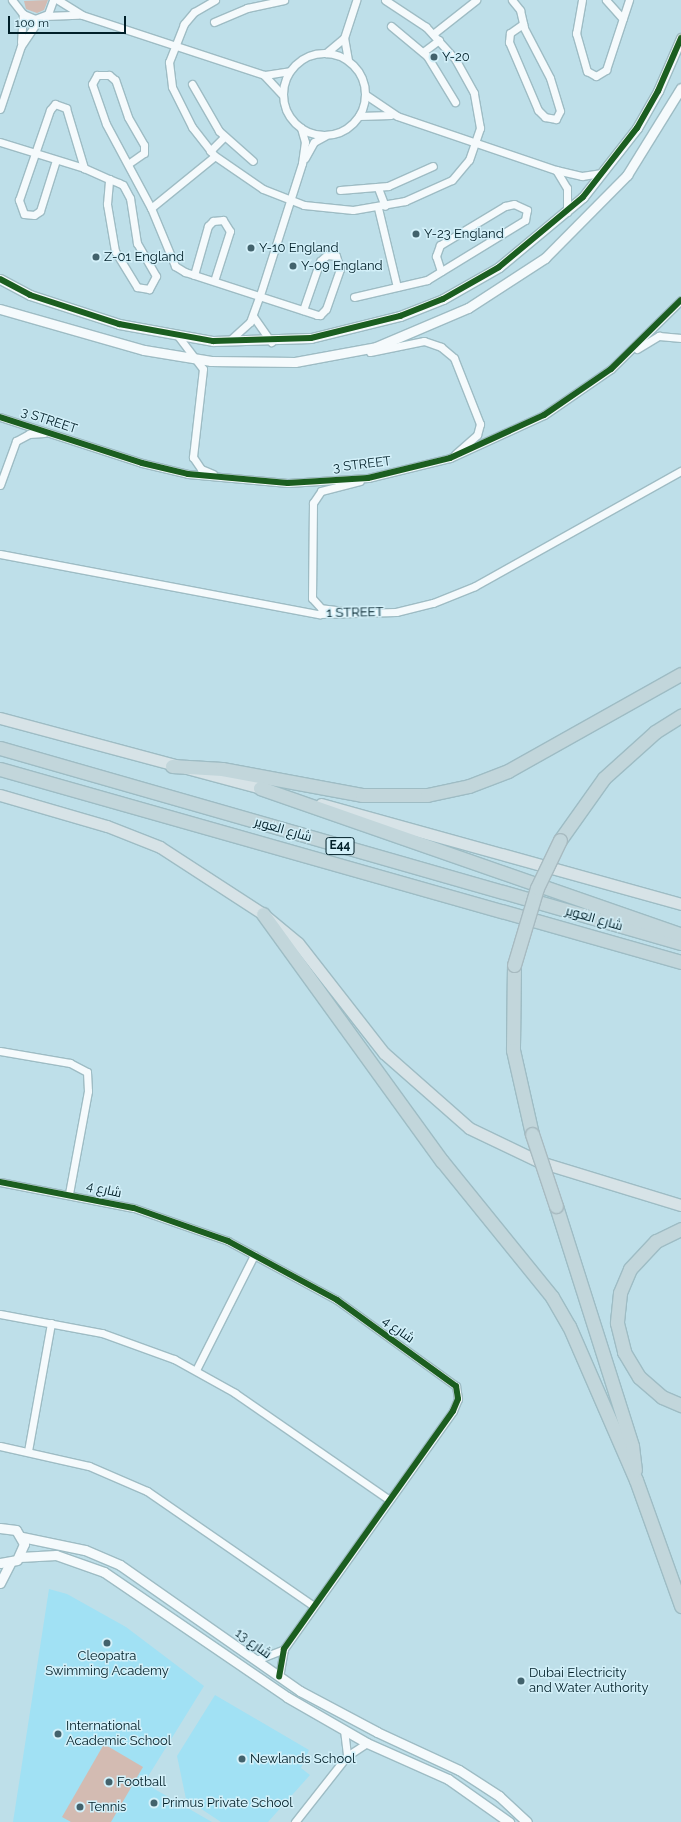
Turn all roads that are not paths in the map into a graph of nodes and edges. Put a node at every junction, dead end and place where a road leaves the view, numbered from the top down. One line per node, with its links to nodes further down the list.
1 (12, 0): 14 (street)
2 (53, 0): 17 (street)
3 (58, 0): 16 (street)
4 (215, 0): 27 (street)
5 (284, 0): 13 (street)
6 (356, 0): 23 (street)
7 (385, 0): 22 (street)
8 (476, 0): 22 (street)
9 (512, 0): 20 (street)
10 (582, 0): 18 (street)
11 (606, 0): 18 (street)
12 (629, 0): 18 (street)
13 (270, 1): 19 (street)
14 (18, 4): 15 (street)
15 (23, 14): 17 (street); 26 (street)
16 (82, 15): 17 (street); 27 (street)
17 (42, 18): 26 (street)
18 (623, 19)
19 (214, 22)
20 (522, 24): 20 (street)
21 (391, 26): 28 (street)
22 (433, 34): 25 (street)
23 (344, 38): 29 (street); 30 (street)
24 (681, 38): 55 (street)
25 (439, 40): 28 (street); 45 (street)
26 (21, 46): 38 (street)
27 (174, 46): 32 (street); 47 (street)
28 (424, 52): 37 (street)
29 (326, 53): 30 (street); 31 (street)
30 (348, 60): 36 (street)
31 (290, 71): 32 (street); 35 (street)
32 (264, 75): 35 (street)
33 (192, 84): 43 (street)
34 (681, 88): 78 (street)
35 (283, 95): 41 (street)
36 (366, 95): 39 (street); 40 (street)
37 (455, 102)
38 (0, 109)
39 (359, 116): 40 (street); 42 (street)
40 (397, 116): 45 (street)
41 (301, 128): 42 (street); 51 (street)
42 (326, 135): 51 (street)
43 (224, 137): 47 (street); 49 (street)
44 (0, 142): 46 (street)
45 (476, 143): 54 (street); 60 (street)
46 (34, 153): 48 (street); 48 (street); 53 (street)
47 (213, 153): 59 (street); 61 (street)
48 (56, 160): 53 (street)
49 (252, 160)
50 (128, 164): 50 (street); 61 (street)
51 (302, 164): 59 (street)
52 (433, 166): 57 (street)
53 (84, 168): 56 (street)
54 (556, 170): 55 (street); 62 (street)
55 (606, 171): 62 (street)
56 (109, 178): 56 (street)
57 (378, 188): 58 (street); 60 (street)
58 (340, 190)
59 (290, 201): 60 (street); 68 (street)
60 (382, 207): 67 (street)
61 (151, 208): 64 (street)
62 (566, 214): 77 (street)
63 (441, 271): 63 (street); 67 (street)
64 (194, 275): 66 (street); 66 (street)
65 (0, 279): 74 (street)
66 (214, 281): 68 (street)
67 (397, 287): 69 (street)
68 (260, 295): 72 (street); 73 (street)
69 (354, 297)
70 (681, 300): 79 (street, 3 STREET)
71 (0, 309): 80 (street)
72 (303, 310): 72 (street)
73 (253, 316): 76 (street); 77 (street)
74 (178, 336): 76 (street); 80 (street)
75 (681, 338): 79 (street)
76 (228, 342): 77 (street)
77 (271, 342)
78 (338, 356): 80 (street); 83 (street)
79 (626, 356): 83 (street, 3 STREET)
80 (199, 360): 86 (street)
81 (0, 417): 82 (street, 3 STREET)
82 (49, 433): 86 (street, 3 STREET); 87 (street)
83 (450, 458): 85 (street, 3 STREET)
84 (681, 471): 89 (street, 1 STREET)
85 (368, 478): 86 (street, 3 STREET); 89 (street)
86 (231, 479)
87 (0, 485)
88 (0, 554): 89 (street, 1 STREET)
89 (358, 615)
90 (681, 674): 94 (highway)
91 (681, 716): 115 (highway, bridge)
92 (0, 718): 94 (main road)
93 (0, 748): 101 (highway, شارع العوير / E44)
94 (172, 766): 96 (main road)
95 (0, 769): 102 (highway, شارع العوير / E44)
96 (260, 788): 98 (main road); 100 (highway)
97 (0, 795): 99 (main road)
98 (681, 904)
99 (263, 914): 106 (main road); 115 (highway)
100 (681, 934)
101 (681, 943)
102 (681, 962)
103 (0, 1051): 105 (street)
104 (0, 1182): 105 (street, شارع 4)
105 (70, 1194): 108 (street, شارع 4)
106 (681, 1205)
107 (681, 1229): 112 (highway)
108 (254, 1255): 111 (street); 116 (street, شارع 4)
109 (0, 1314): 110 (street)
110 (51, 1323): 111 (street); 114 (street)
111 (196, 1370): 116 (street)
112 (681, 1405)
113 (0, 1446): 114 (street)
114 (28, 1451): 123 (street)
115 (636, 1480): 124 (highway)
116 (388, 1499): 123 (street, شارع 4)
117 (0, 1528): 118 (street, شارع 13)
118 (22, 1537): 119 (street); 126 (street, شارع 13)
119 (20, 1557): 121 (street); 128 (street, شارع 13)
120 (0, 1563): 121 (street)
121 (10, 1563): 122 (street)
122 (0, 1583)
123 (312, 1605): 125 (street, شارع 4)
124 (681, 1606)
125 (284, 1649): 126 (street); 127 (street, شارع 4)
126 (256, 1660): 127 (street, شارع 13)
127 (279, 1677): 133 (street, شارع 13)
128 (344, 1730): 129 (street, شارع 13); 130 (street)
129 (367, 1743): 130 (street); 132 (street, شارع 13)
130 (347, 1756): 131 (street)
131 (295, 1822)
132 (509, 1822)
133 (527, 1822)

